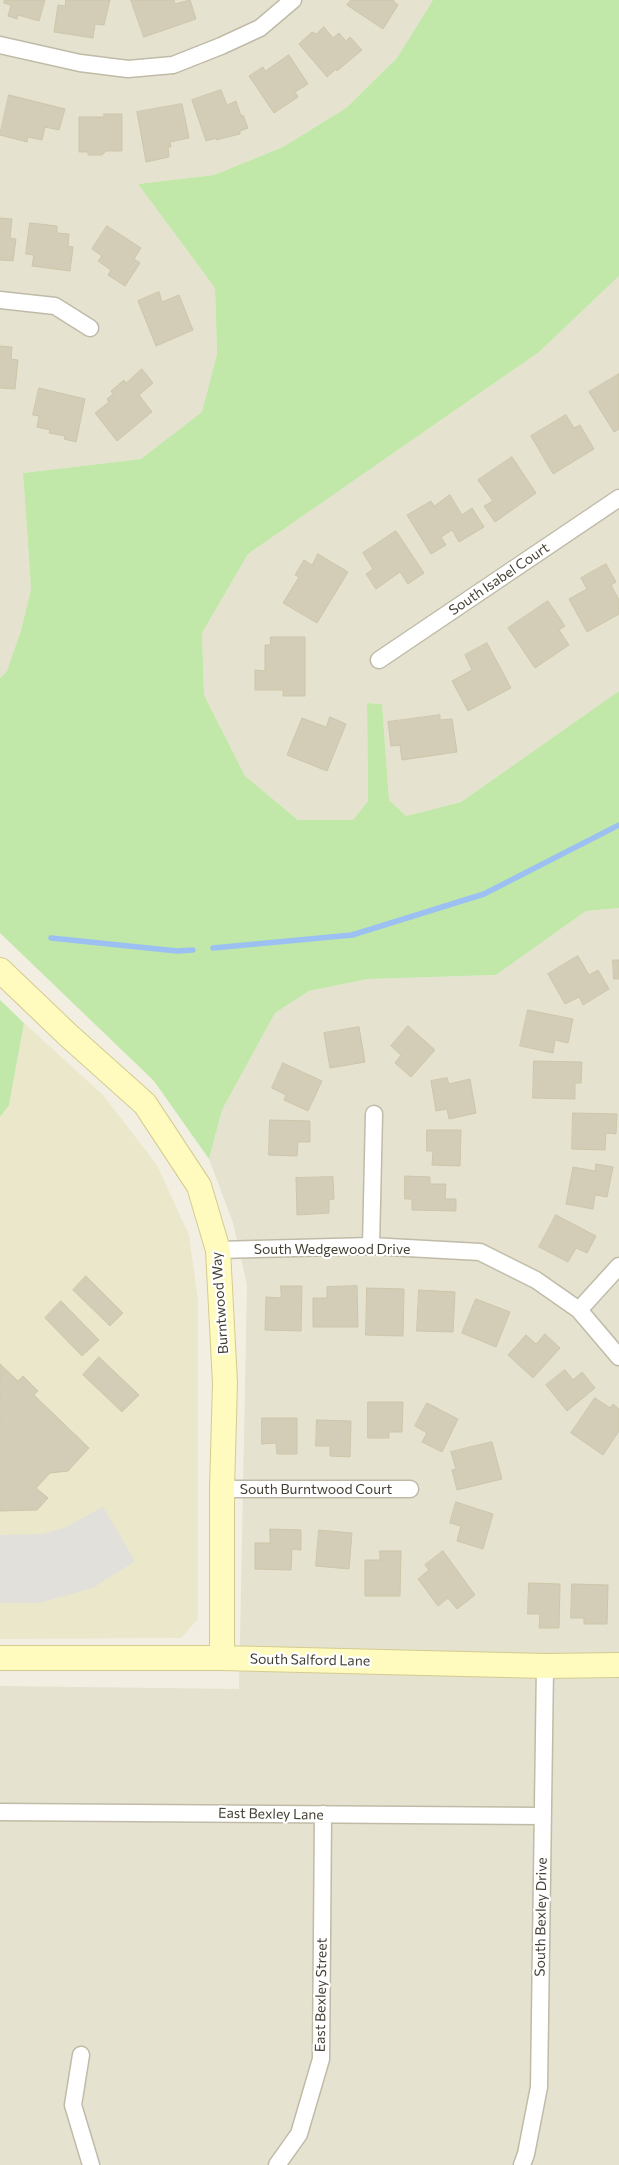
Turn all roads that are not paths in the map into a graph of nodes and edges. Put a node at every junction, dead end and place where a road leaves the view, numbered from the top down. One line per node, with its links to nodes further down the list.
1 (293, 0): 2 (street)
2 (0, 45)
3 (0, 300): 4 (street)
4 (90, 328)
5 (619, 498): 6 (street, South Isabel Court)
6 (379, 660)
7 (0, 970): 10 (street, Burntwood Way)
8 (374, 1114): 9 (street)
9 (371, 1246): 10 (street, South Wedgewood Drive); 12 (street, South Wedgewood Drive)
10 (218, 1250): 14 (street, Burntwood Way)
11 (619, 1266): 12 (street)
12 (579, 1310): 13 (street, South Wedgewood Drive)
13 (619, 1357)
14 (222, 1488): 15 (street, South Burntwood Court); 17 (street, Burntwood Way)
15 (410, 1488)
16 (0, 1658): 17 (street, South Salford Lane)
17 (222, 1658): 19 (street, South Salford Lane)
18 (619, 1665): 19 (street, South Salford Lane)
19 (545, 1666): 22 (street, South Bexley Drive)
20 (0, 1812): 21 (street, East Bexley Lane)
21 (323, 1814): 22 (street, East Bexley Lane); 25 (street, East Bexley Street)
22 (542, 1816): 26 (street, South Bexley Drive)
23 (81, 2055): 24 (street)
24 (91, 2165)
25 (277, 2165)
26 (522, 2165)

